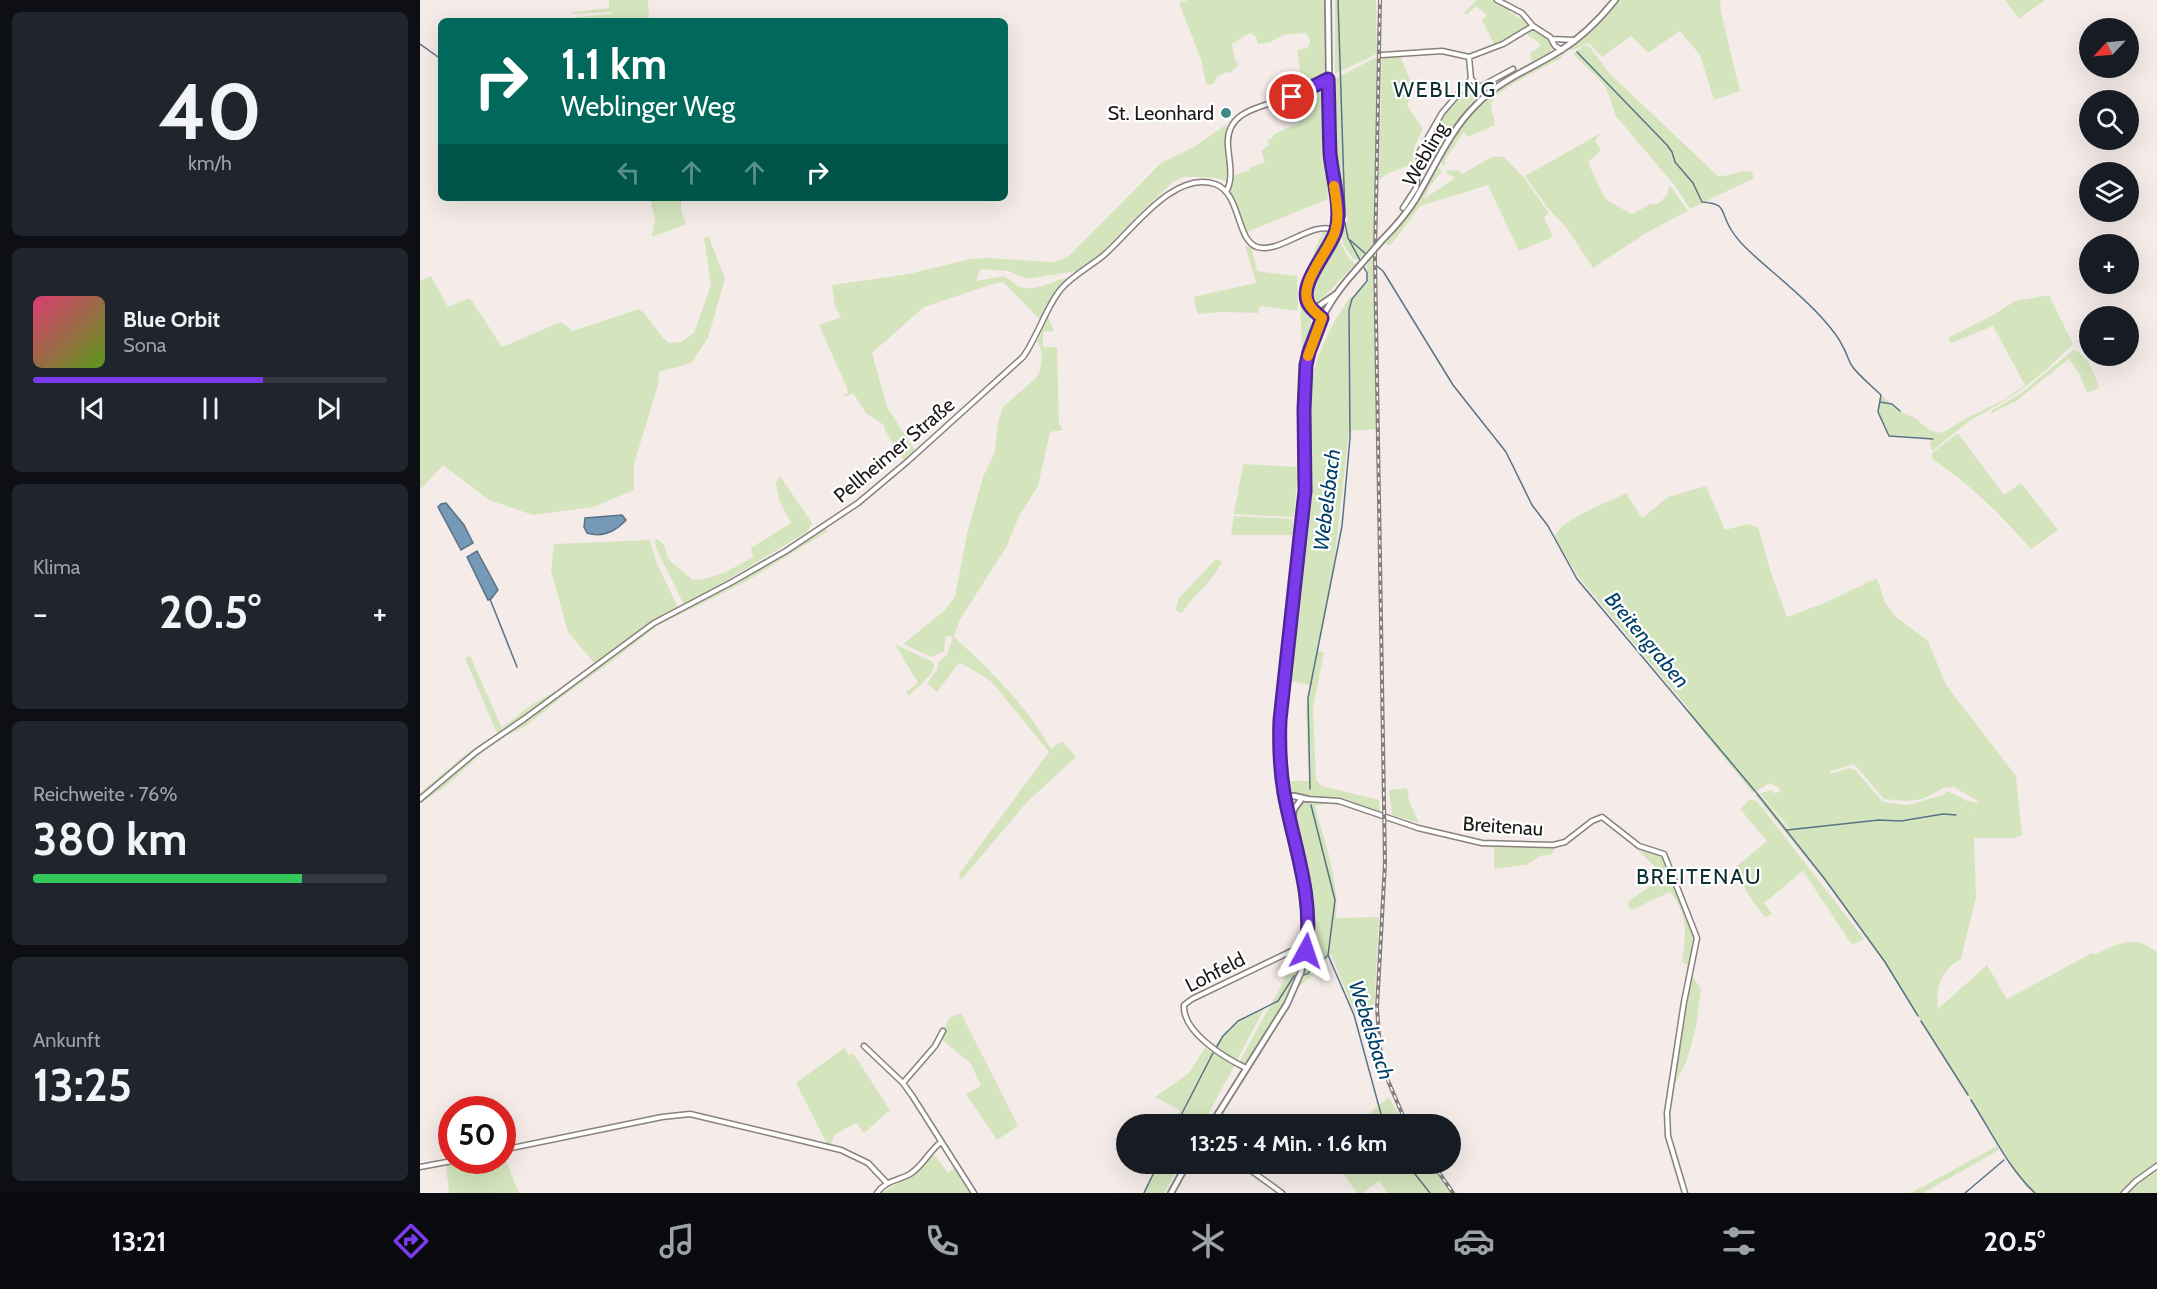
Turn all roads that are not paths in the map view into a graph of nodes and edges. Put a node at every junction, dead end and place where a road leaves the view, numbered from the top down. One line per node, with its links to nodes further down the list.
1 (1328, 0): 11 (main road)
2 (1497, 0): 4 (street)
3 (1615, 0): 6 (main road, Webling)
4 (1533, 26): 5 (street); 9 (street)
5 (1554, 39): 6 (street); 7 (street)
6 (1575, 40): 7 (main road, Webling)
7 (1562, 50): 16 (main road, Webling, bridge)
8 (1382, 55): 9 (street)
9 (1468, 57): 12 (street)
10 (1513, 69): 12 (street)
11 (1328, 79): 13 (street); 15 (main road)
12 (1471, 79): 14 (street, Webling)
13 (1226, 192): 15 (street); 19 (street, Pellheimer Straße)
14 (1403, 208)
15 (1336, 230): 17 (main road)
16 (1336, 294): 17 (main road); 18 (main road)
17 (1313, 309): 18 (main road)
18 (1322, 318): 21 (main road)
19 (420, 799)
20 (1307, 799): 21 (main road); 22 (main road); 42 (street, Breitenau)
21 (1286, 800): 22 (main road); 23 (main road)
22 (1300, 801): 23 (main road)
23 (1291, 826): 24 (main road)
24 (1308, 902): 27 (main road); 27 (street, Lohfeld)
25 (943, 1031): 28 (street)
26 (864, 1046): 28 (street)
27 (1246, 1068): 29 (main road)
28 (903, 1083): 30 (street)
29 (1218, 1114)
30 (941, 1142): 37 (street); 39 (street)
31 (516, 1147): 37 (street)
32 (438, 1164): 34 (street)
33 (2157, 1166): 43 (street)
34 (420, 1167)
35 (1181, 1174): 40 (main road)
36 (1256, 1174): 41 (street)
37 (886, 1182): 38 (street)
38 (877, 1193)
39 (974, 1193)
40 (1171, 1193)
41 (1282, 1193)
42 (1685, 1193)
43 (2124, 1193)

